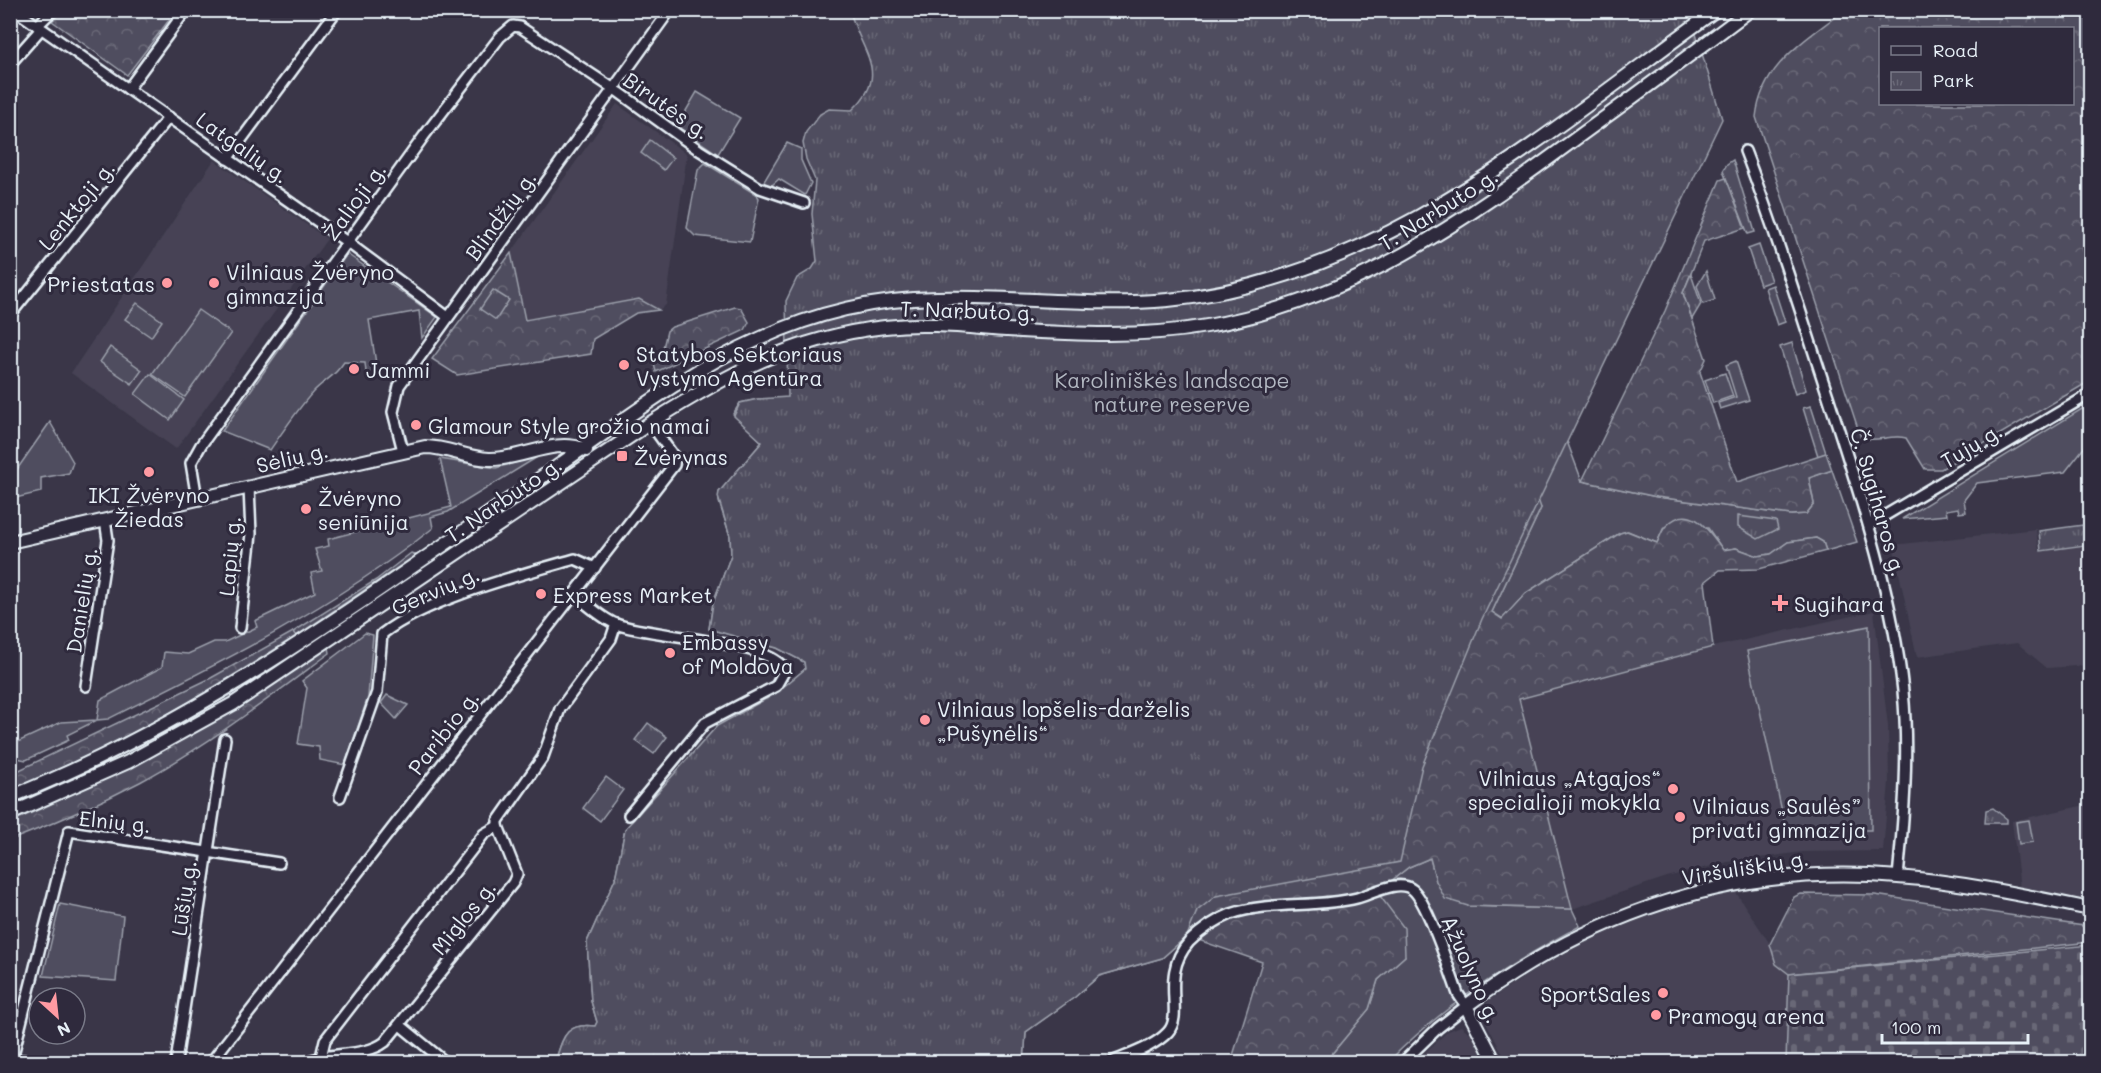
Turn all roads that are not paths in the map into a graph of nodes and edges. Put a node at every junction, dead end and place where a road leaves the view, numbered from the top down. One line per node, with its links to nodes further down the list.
1 (15, 10): 9 (street, Latgalių g.)
2 (52, 10): 9 (street)
3 (186, 10): 12 (street)
4 (337, 10): 15 (street)
5 (670, 10): 11 (street, Blindžių g.)
6 (1716, 10): 22 (main road, T. Narbuto g.)
7 (1750, 10): 21 (main road, T. Narbuto g.)
8 (513, 26): 11 (street, Birutės g.); 17 (street, Žalioji g.)
9 (39, 27): 10 (street); 12 (street, Latgalių g.)
10 (10, 64)
11 (613, 88): 16 (street, Birutės g.); 19 (street, Blindžių g.)
12 (128, 89): 13 (street, Latgalių g.)
13 (169, 117): 15 (street, Latgalių g.); 18 (street, Lenktoji g.)
14 (1745, 151): 28 (street, Č. Sugiharos g.)
15 (227, 159): 17 (street, Latgalių g.)
16 (804, 203)
17 (347, 242): 19 (street, Latgalių g.); 26 (street, Žalioji g.)
18 (10, 315)
19 (448, 317): 23 (street, Blindžių g.)
20 (2091, 394): 28 (street, Tujų g.)
21 (650, 423): 24 (main road, T. Narbuto g.); 30 (street, Paribio g.)
22 (583, 449): 23 (main road, Sėlių g.); 24 (main road, Sėlių g.); 37 (main road, T. Narbuto g.)
23 (403, 451): 25 (main road, Sėlių g.)
24 (605, 454): 38 (main road, T. Narbuto g.)
25 (249, 487): 26 (main road, Sėlių g.); 33 (street, Lapių g.)
26 (196, 499): 27 (main road, Sėlių g.)
27 (105, 520): 29 (main road, Sėlių g.); 34 (street, Danielių g.)
28 (1869, 525): 43 (street, Č. Sugiharos g.)
29 (10, 542)
30 (595, 568): 31 (street, Paribio g.); 36 (street, Gervių g.)
31 (574, 594): 32 (street); 51 (street, Paribio g.)
32 (616, 624): 39 (street); 40 (street)
33 (240, 628)
34 (86, 686)
35 (225, 739): 41 (street, Lūšių g.)
36 (340, 796)
37 (10, 797)
38 (10, 814)
39 (629, 815)
40 (498, 826): 46 (street, Miglos g.); 47 (street)
41 (207, 852): 42 (street, Elnių g.); 48 (street, Elnių g.); 50 (street, Lūšių g.)
42 (279, 863)
43 (1898, 876): 44 (main road, Viršuliškių g.); 45 (main road, Viršuliškių g.)
44 (2091, 909)
45 (1466, 1006): 54 (street, Ąžuolyno g.); 55 (street); 56 (main road, Ąžuolyno g.)
46 (399, 1025): 47 (street, Miglos g.); 53 (street)
47 (321, 1057): 52 (street, Miglos g.)
48 (11, 1059): 49 (street)
49 (47, 1062)
50 (176, 1062)
51 (211, 1062)
52 (306, 1062)
53 (445, 1062)
54 (1112, 1062)
55 (1403, 1062)
56 (1495, 1062)

